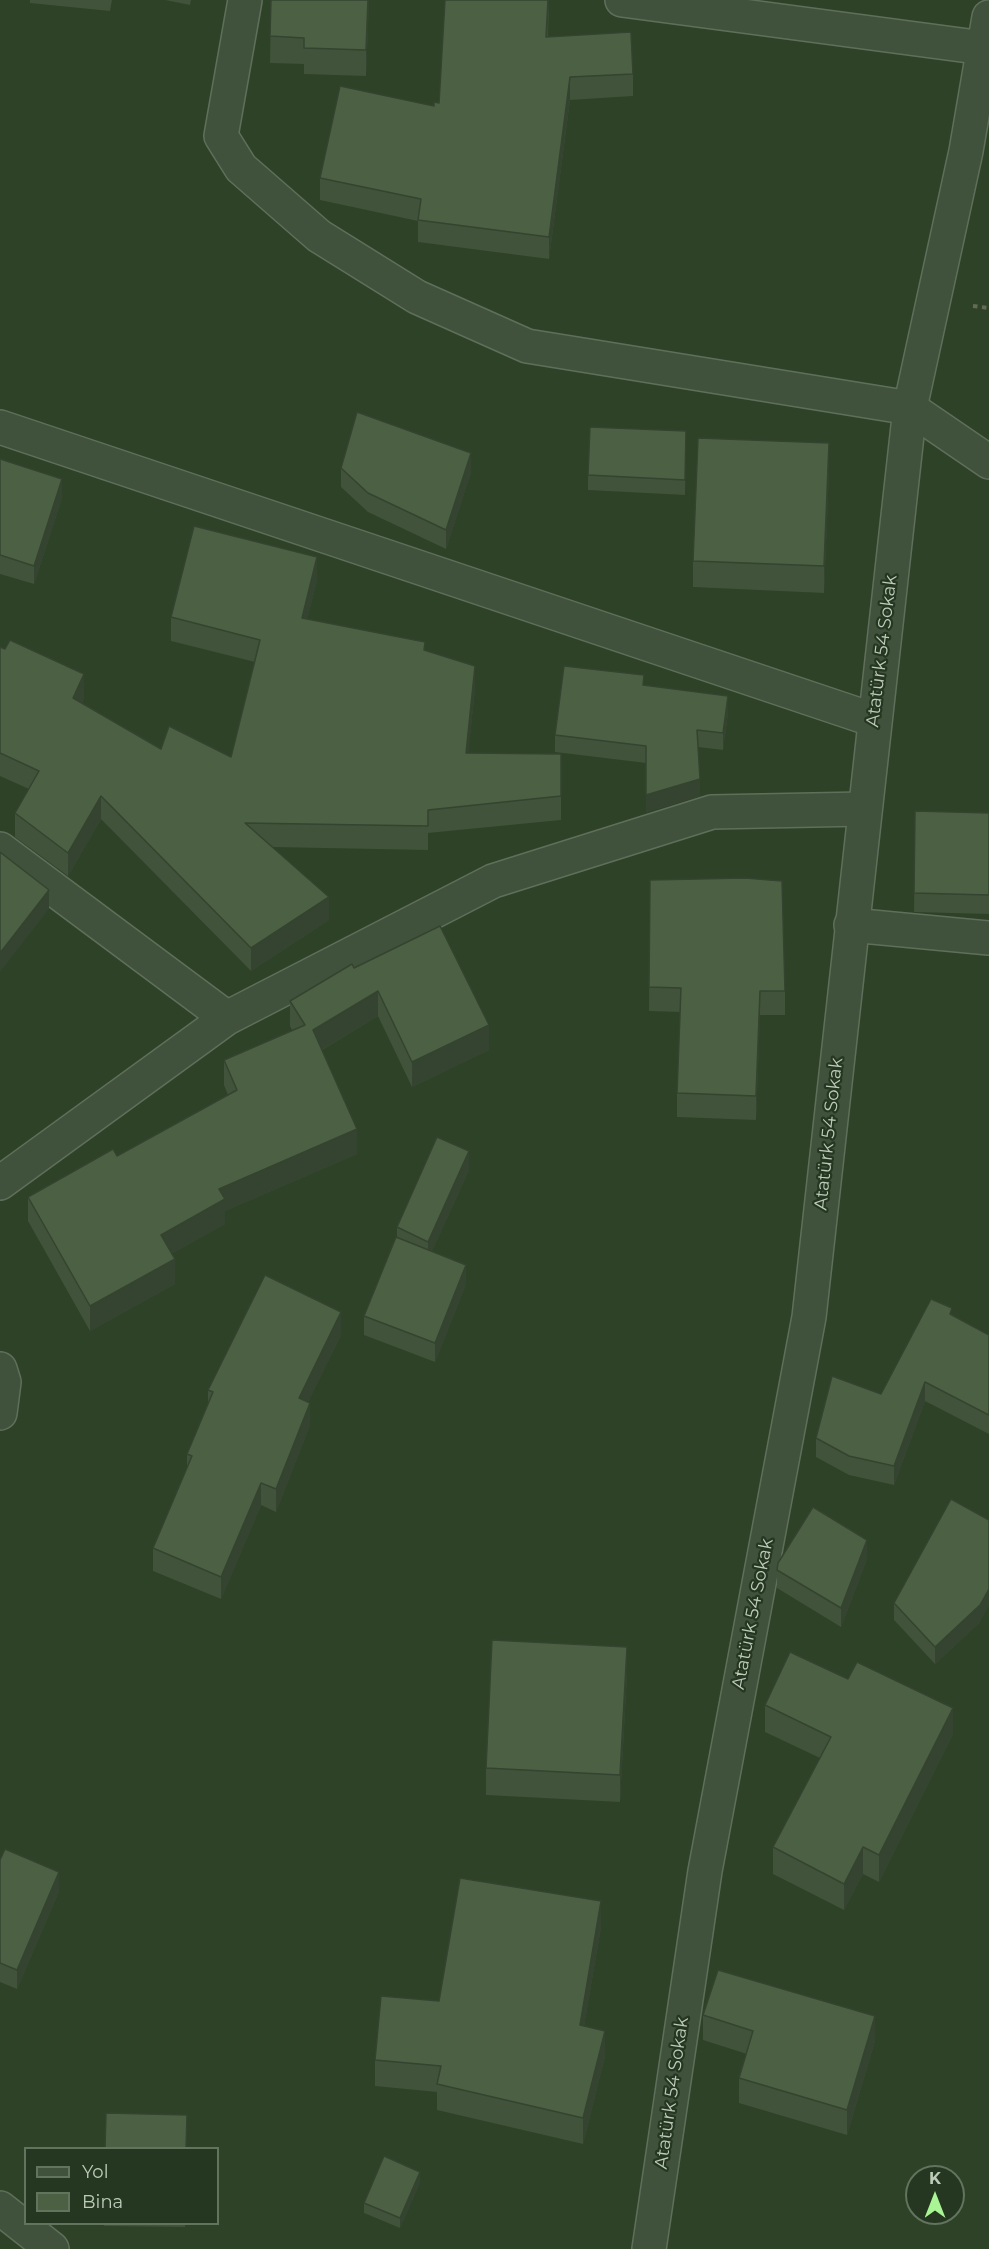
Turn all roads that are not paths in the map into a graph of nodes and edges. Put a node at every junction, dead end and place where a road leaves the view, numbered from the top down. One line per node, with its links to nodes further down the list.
1 (245, 0): 4 (street)
2 (622, 0): 3 (street)
3 (986, 32): 4 (street, Atatürk 54 Sokak)
4 (910, 408): 6 (street); 7 (street, Atatürk 54 Sokak)
5 (0, 427): 7 (street)
6 (989, 462)
7 (874, 720): 8 (street, Atatürk 54 Sokak)
8 (864, 809): 10 (street, Atatürk 54 Sokak); 12 (street)
9 (0, 849): 12 (street)
10 (851, 925): 11 (street); 18 (street, Atatürk 54 Sokak)
11 (989, 938)
12 (227, 1018): 13 (street)
13 (0, 1183)
14 (0, 1369): 15 (street)
15 (0, 1413)
16 (0, 2208): 17 (street)
17 (52, 2249)
18 (649, 2249)

